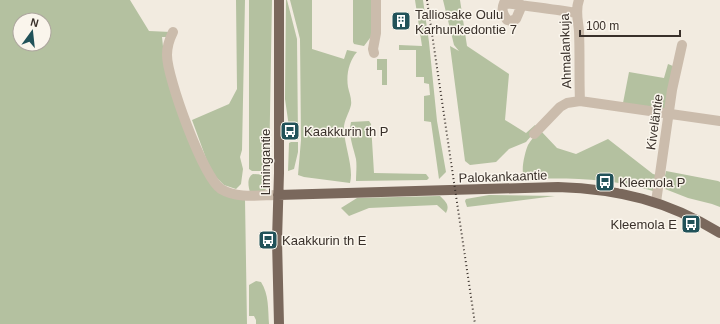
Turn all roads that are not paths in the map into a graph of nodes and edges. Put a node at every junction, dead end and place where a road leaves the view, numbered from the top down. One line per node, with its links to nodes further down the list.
1 (279, 0): 13 (main road, Limingantie)
2 (376, 0): 8 (street)
3 (580, 0): 5 (street, Ahmalankuja)
4 (522, 5): 5 (street)
5 (577, 13): 9 (street, Ahmalankuja)
6 (173, 32): 13 (street)
7 (682, 45): 10 (street, Kiveläntie)
8 (374, 53)
9 (580, 101): 10 (street); 12 (street)
10 (669, 113): 11 (street); 14 (street, Kiveläntie)
11 (720, 121)
12 (534, 134)
13 (278, 195): 14 (main road, Palokankaantie); 16 (main road, Limingantie)
14 (656, 202): 15 (main road, Palokankaantie)
15 (720, 233)
16 (279, 324)

